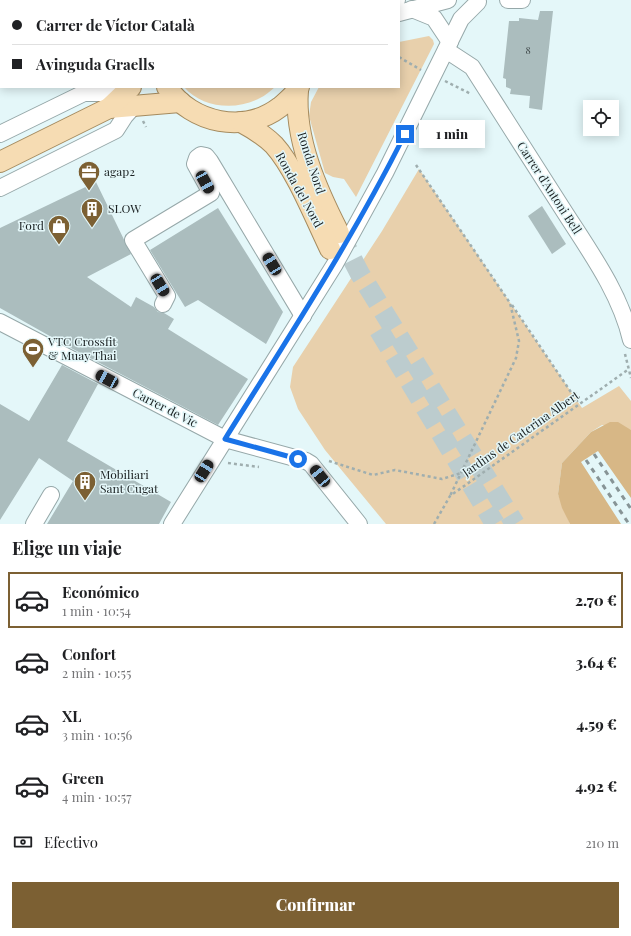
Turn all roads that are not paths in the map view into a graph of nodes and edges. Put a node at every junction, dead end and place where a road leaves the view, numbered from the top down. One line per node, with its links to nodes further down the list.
1 (448, 0): 5 (street)
2 (508, 0): 3 (street)
3 (522, 0)
4 (480, 1): 6 (street)
5 (406, 11): 6 (street)
6 (448, 46): 19 (street); 21 (street, Carrer d'Antoni Bell)
7 (89, 88): 10 (street)
8 (168, 88): 12 (main road)
9 (298, 88): 13 (main road); 17 (main road, Ronda Nord)
10 (106, 101): 11 (main road); 14 (street); 15 (main road)
11 (134, 101): 12 (main road); 16 (street)
12 (180, 102): 13 (main road)
13 (241, 122): 17 (main road, Ronda del Nord)
14 (0, 134)
15 (0, 162)
16 (0, 188)
17 (334, 241)
18 (163, 304): 19 (street)
19 (303, 316): 22 (street)
20 (0, 322): 22 (street, Carrer de Vic)
21 (631, 340)
22 (225, 439): 25 (street); 26 (street, Carrer de Vic)
23 (51, 495): 24 (street)
24 (34, 524)
25 (172, 524)
26 (359, 524)

